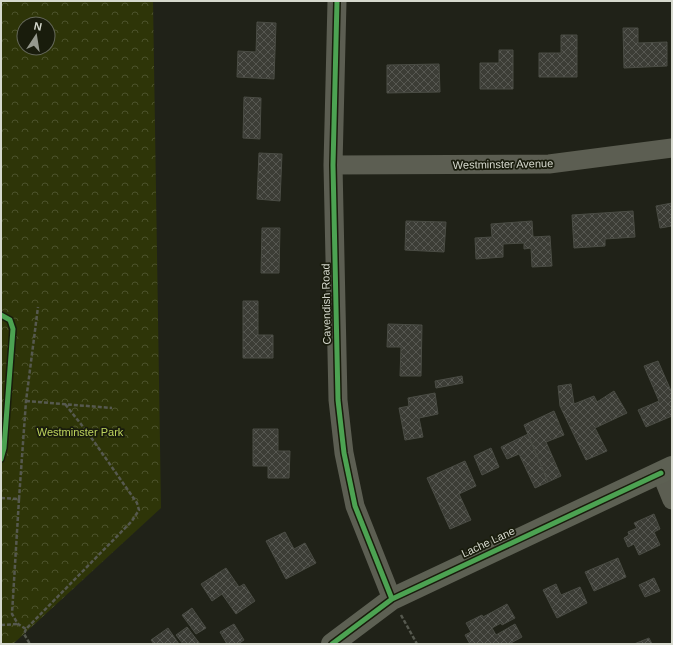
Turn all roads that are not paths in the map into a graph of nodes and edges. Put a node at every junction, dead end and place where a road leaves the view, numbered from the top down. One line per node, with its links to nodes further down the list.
1 (337, 1): 3 (street, Cavendish Road)
2 (672, 148): 3 (street, Westminster Avenue)
3 (333, 165): 6 (street, Cavendish Road)
4 (666, 470): 5 (street); 6 (street, Lache Lane)
5 (672, 500)
6 (392, 599): 7 (street, Lache Lane)
7 (332, 644)

